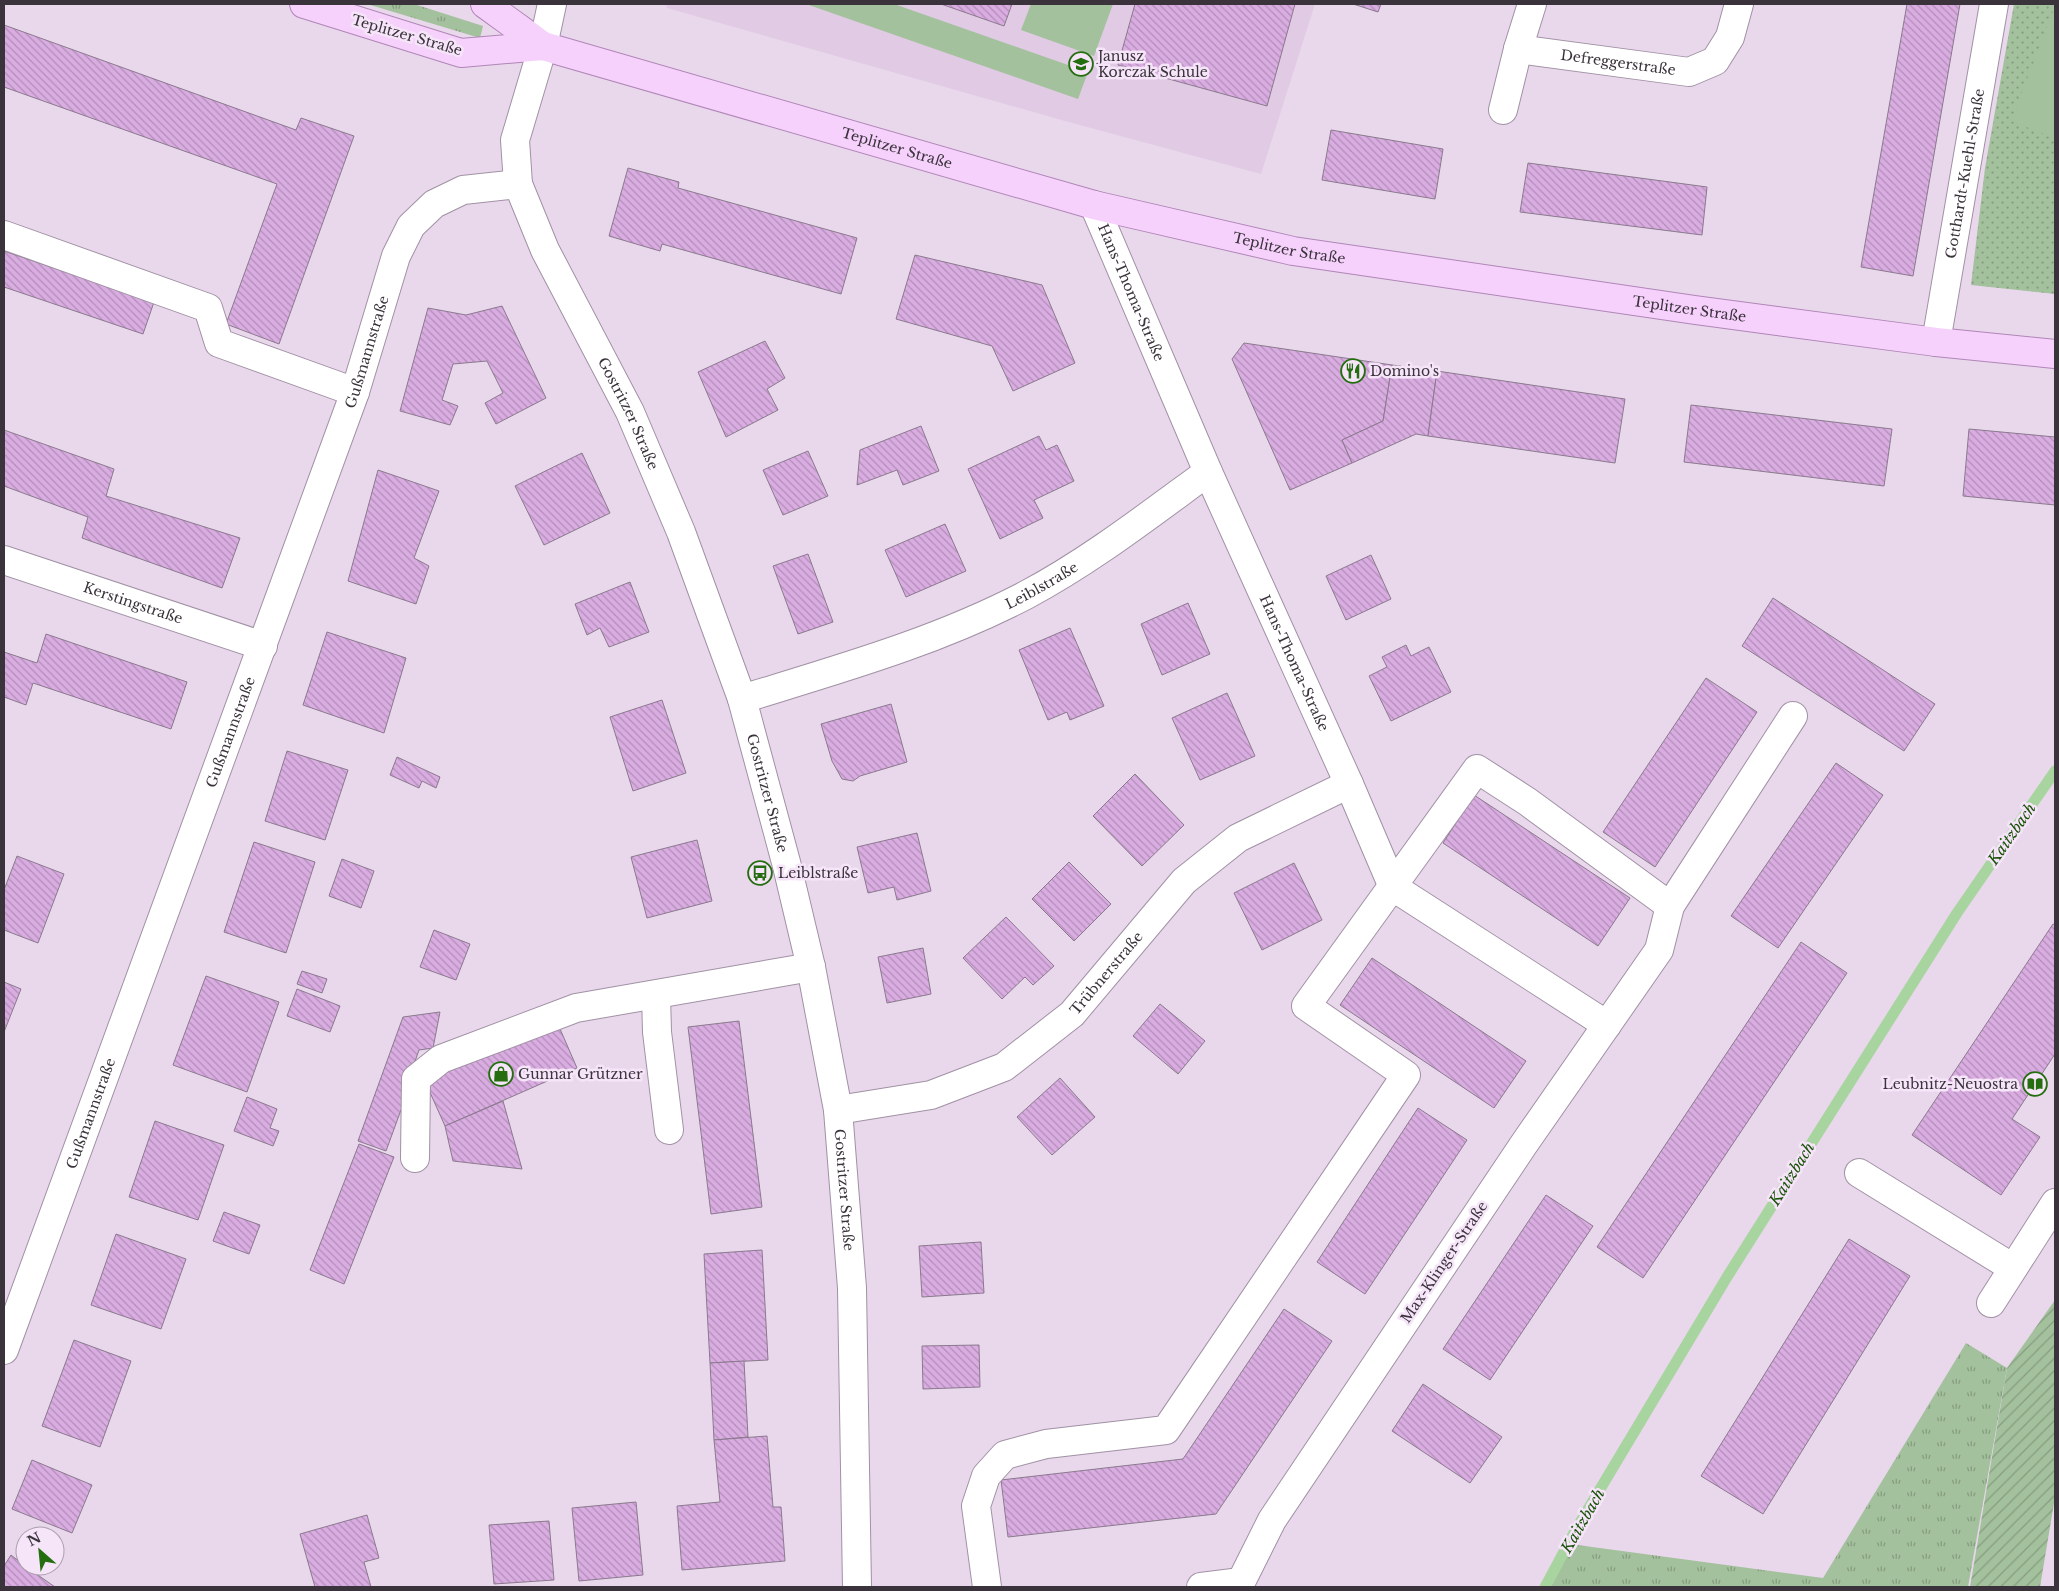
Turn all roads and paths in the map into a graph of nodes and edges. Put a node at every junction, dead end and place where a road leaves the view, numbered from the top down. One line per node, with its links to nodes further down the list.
1 (304, 4): 7 (main road, Teplitzer Straße)
2 (485, 4): 7 (main road, Teplitzer Straße)
3 (552, 4): 7 (street, Gostritzer Straße)
4 (1532, 4): 8 (street)
5 (1739, 4): 8 (street, Defreggerstraße)
6 (1994, 4): 13 (street, Gotthardt-Kuehl-Straße)
7 (543, 46): 10 (street, Gostritzer Straße); 11 (main road, Teplitzer Straße)
8 (1518, 49): 9 (street)
9 (1503, 110)
10 (518, 184): 15 (street, Gußmannstraße); 19 (street, Gostritzer Straße)
11 (1094, 205): 13 (main road, Teplitzer Straße); 16 (street, Hans-Thoma-Straße)
12 (4, 235): 15 (street)
13 (1936, 342): 14 (main road, Teplitzer Straße)
14 (2055, 354)
15 (355, 392): 18 (street, Gußmannstraße)
16 (1208, 472): 19 (street, Leiblstraße); 21 (street, Hans-Thoma-Straße)
17 (4, 560): 18 (street, Kerstingstraße)
18 (263, 646): 34 (street, Gußmannstraße)
19 (742, 699): 24 (street, Gostritzer Straße)
20 (1793, 716): 23 (street)
21 (1349, 784): 22 (street, Hans-Thoma-Straße); 27 (street, Trübnerstraße)
22 (1393, 887): 23 (street); 26 (street); 36 (street)
23 (1670, 906): 26 (street, Max-Klinger-Straße)
24 (811, 968): 25 (street); 27 (street, Gostritzer Straße)
25 (656, 994): 28 (street); 29 (street)
26 (1607, 1025): 37 (street, Max-Klinger-Straße)
27 (838, 1110): 35 (street, Gostritzer Straße)
28 (669, 1130)
29 (415, 1158)
30 (1859, 1173): 32 (street)
31 (2055, 1203): 32 (street)
32 (2013, 1268): 33 (street)
33 (1992, 1302)
34 (4, 1350)
35 (857, 1587)
36 (987, 1587)
37 (1201, 1587)

